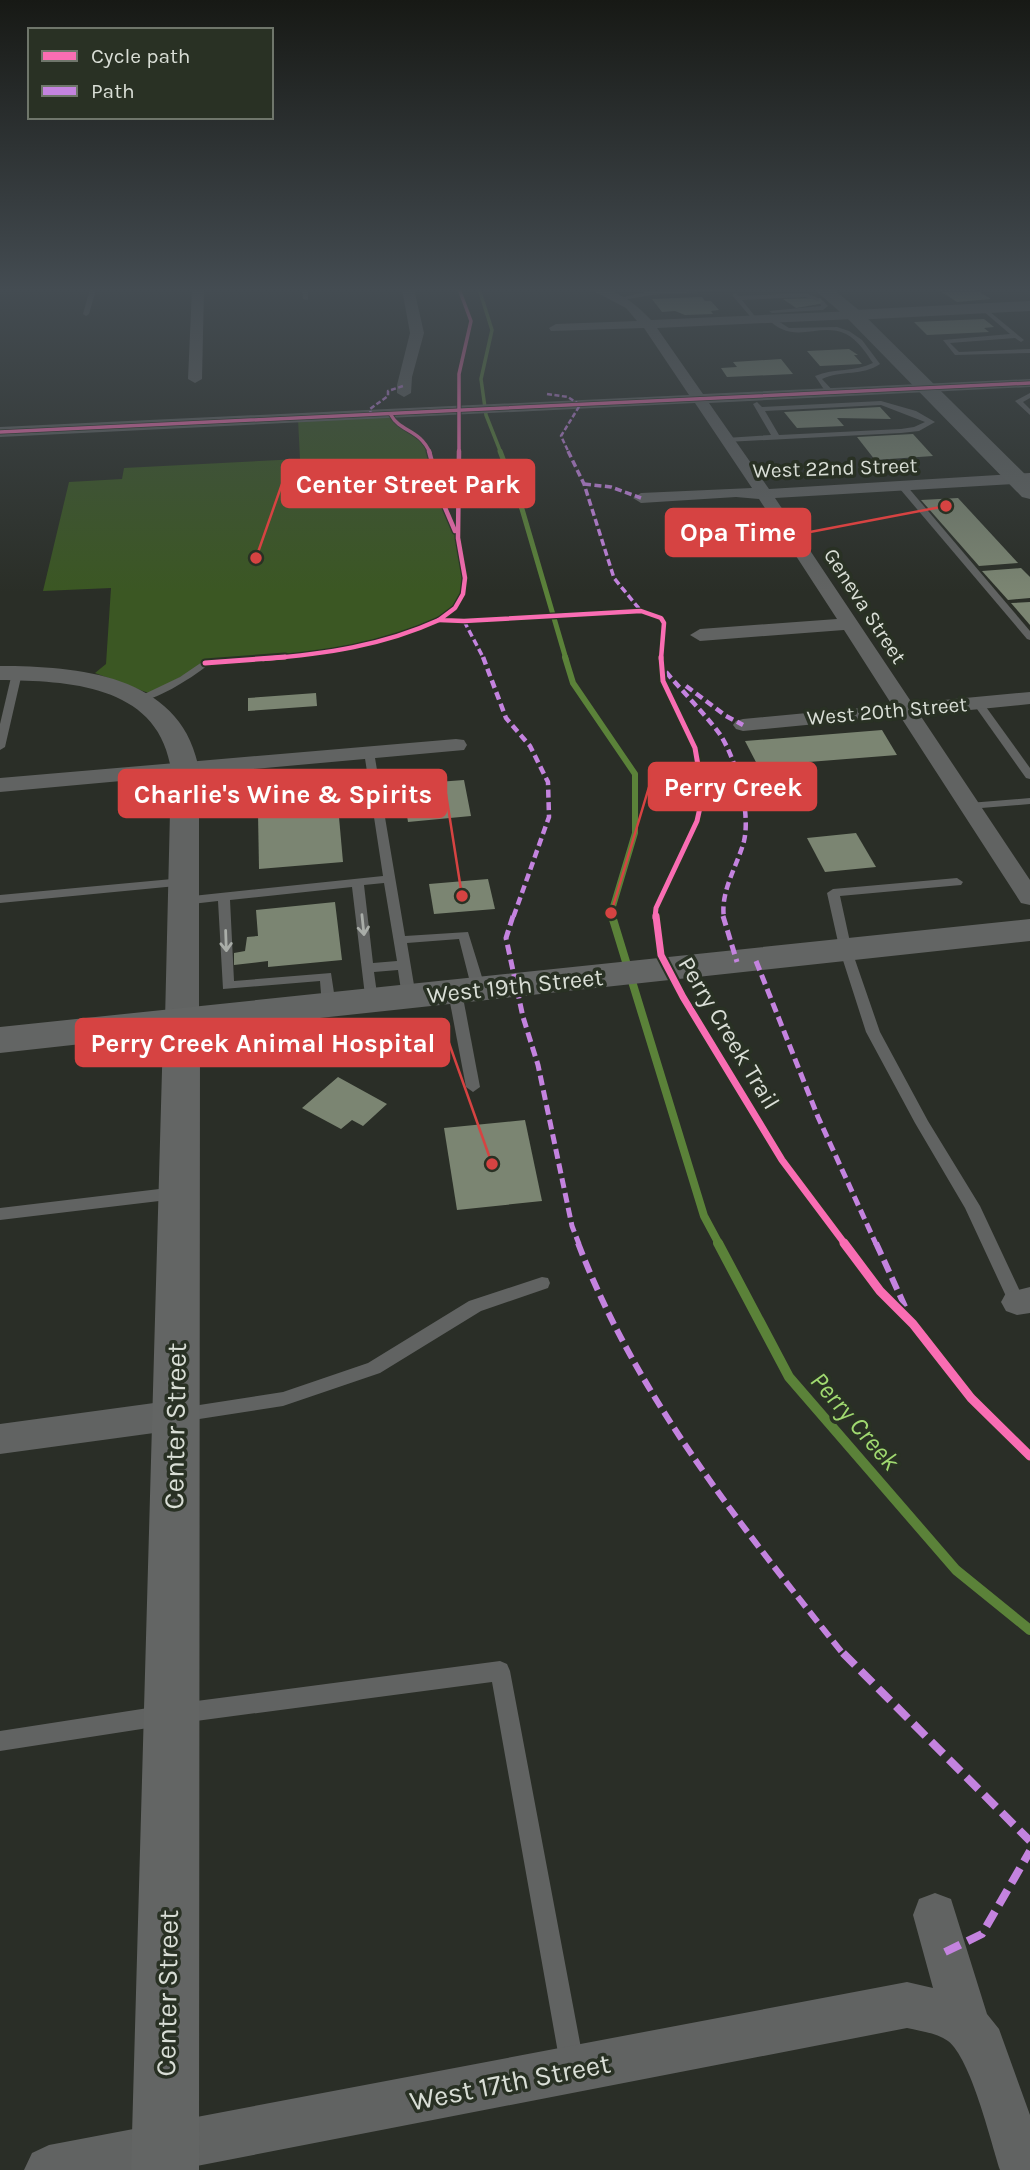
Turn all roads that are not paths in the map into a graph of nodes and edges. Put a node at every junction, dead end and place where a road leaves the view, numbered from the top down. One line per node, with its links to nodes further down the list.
1 (693, 390): 7 (street, Geneva Street)
2 (872, 390): 5 (street)
3 (929, 390): 13 (main road)
4 (954, 390): 13 (main road)
5 (830, 392): 8 (street)
6 (1030, 395): 9 (lane)
7 (699, 399): 8 (street); 10 (street); 12 (street, Geneva Street)
8 (756, 403): 11 (lane); 11 (lane)
9 (1030, 413)
10 (0, 432)
11 (776, 437): 12 (lane)
12 (726, 440): 15 (street, Geneva Street)
13 (1027, 478): 14 (street, West 22nd Street)
14 (903, 487): 15 (street, West 22nd Street); 19 (lane)
15 (764, 494): 16 (street, West 22nd Street); 17 (street, Geneva Street)
16 (641, 498)
17 (849, 624): 18 (street); 25 (street, Geneva Street)
18 (699, 635)
19 (1030, 638)
20 (205, 663): 23 (lane)
21 (8, 673): 23 (street); 28 (lane)
22 (1030, 698): 24 (street, West 20th Street)
23 (139, 699): 30 (street, Center Street)
24 (977, 702): 25 (street, West 20th Street); 31 (lane)
25 (905, 709): 26 (street, West 20th Street); 34 (street, Geneva Street)
26 (743, 725)
27 (456, 745): 29 (street)
28 (0, 747)
29 (369, 752): 30 (street); 35 (lane)
30 (184, 770): 32 (street); 38 (street, Center Street)
31 (1030, 776)
32 (0, 785)
33 (1030, 801): 34 (lane)
34 (969, 806): 40 (street, Geneva Street)
35 (390, 879): 37 (lane); 43 (lane)
36 (957, 882): 44 (lane)
37 (358, 883): 39 (lane); 46 (lane, one-way to 46)
38 (183, 892): 39 (lane); 41 (lane); 49 (street, Center Street)
39 (224, 897): 48 (lane, one-way to 48)
40 (1030, 898)
41 (0, 899)
42 (1030, 930): 44 (main road, West 19th Street)
43 (400, 940): 45 (lane); 47 (lane)
44 (846, 951): 47 (main road, West 19th Street); 55 (lane)
45 (407, 981): 46 (main road, West 19th Street); 47 (main road, West 19th Street)
46 (369, 985): 48 (main road, West 19th Street)
47 (467, 991): 51 (lane)
48 (329, 1006): 49 (main road, West 19th Street)
49 (182, 1020): 50 (main road, West 19th Street); 52 (main road, Center Street)
50 (0, 1040)
51 (473, 1087)
52 (178, 1193): 53 (lane); 56 (main road, Center Street)
53 (0, 1214)
54 (542, 1283): 56 (lane)
55 (1024, 1301)
56 (176, 1415): 57 (street); 58 (main road, Center Street)
57 (0, 1439)
58 (171, 1715): 59 (lane); 62 (lane); 63 (main road, Center Street)
59 (0, 1741)
60 (935, 1914): 61 (street)
61 (967, 2027): 62 (street, West 17th Street); 65 (street)
62 (573, 2070): 63 (street, West 17th Street)
63 (165, 2159): 64 (street, West 17th Street)
64 (49, 2170)
65 (1026, 2170)

